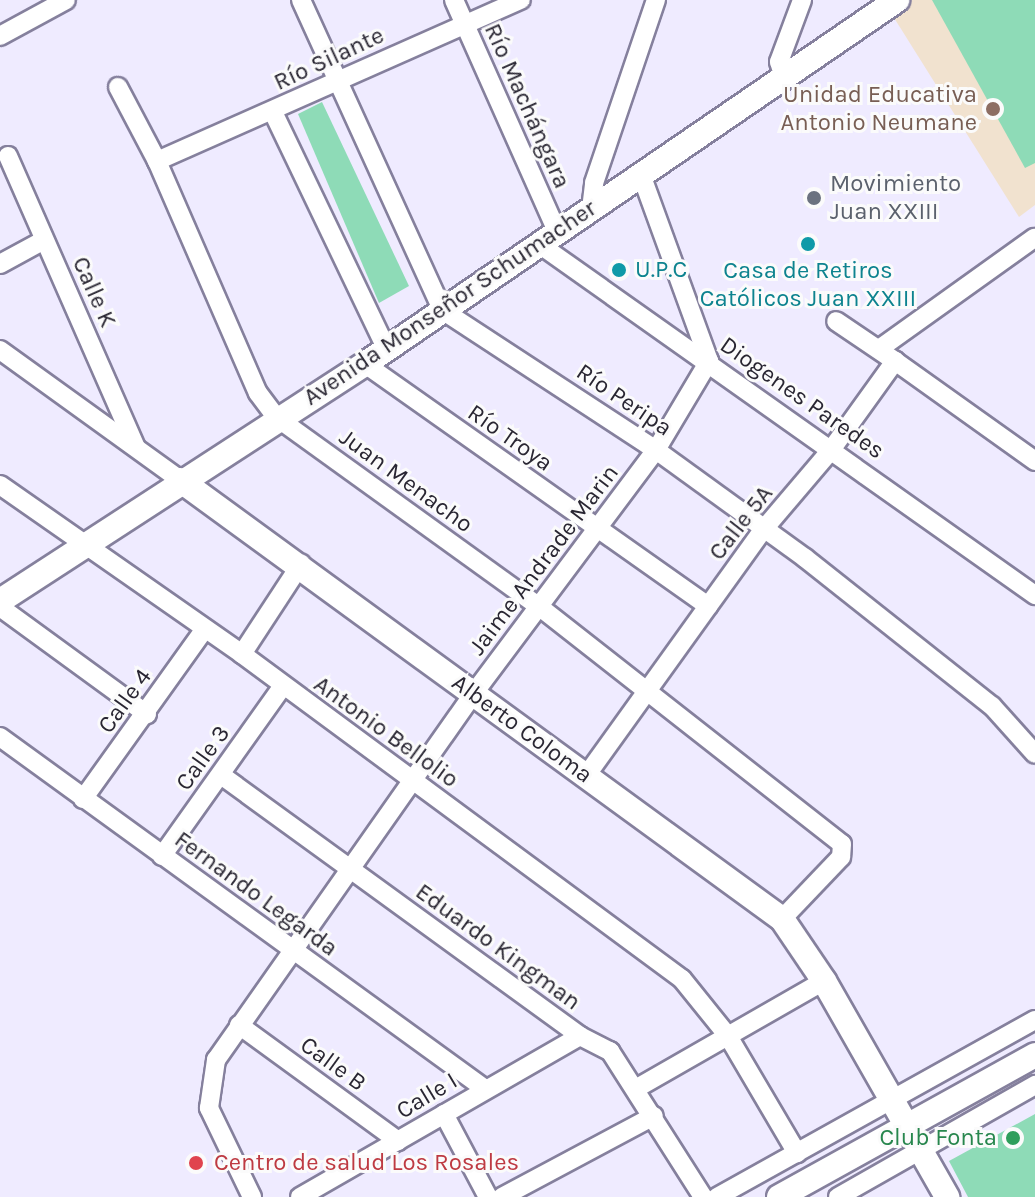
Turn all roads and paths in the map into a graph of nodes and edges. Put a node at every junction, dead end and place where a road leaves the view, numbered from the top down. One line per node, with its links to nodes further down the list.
1 (66, 0): 9 (street)
2 (301, 0): 11 (street)
3 (454, 0): 8 (street, Río Machángara)
4 (521, 0): 8 (street, Río Silante)
5 (656, 0): 17 (street)
6 (802, 0): 10 (street)
7 (897, 0): 10 (street, Avenida Monseñor Schumacher)
8 (465, 25): 11 (street, Río Silante); 18 (street, Río Machángara)
9 (0, 36)
10 (784, 78): 16 (street, Avenida Monseñor Schumacher)
11 (337, 80): 13 (street, Río Silante); 22 (street)
12 (118, 87): 15 (street, Juan Menacho)
13 (273, 112): 15 (street, Río Silante); 24 (street)
14 (8, 156): 20 (street, Calle K)
15 (157, 161): 30 (street, Juan Menacho)
16 (641, 174): 17 (street, Avenida Monseñor Schumacher); 27 (street)
17 (591, 209): 18 (street, Avenida Monseñor Schumacher)
18 (548, 238): 22 (street, Avenida Monseñor Schumacher); 27 (street, Diogenes Paredes)
19 (1034, 238): 25 (street)
20 (44, 240): 21 (street); 31 (street, Calle K)
21 (0, 264)
22 (442, 310): 24 (street, Avenida Monseñor Schumacher); 32 (street, Río Peripa)
23 (836, 321): 25 (street)
24 (385, 346): 29 (street, Avenida Monseñor Schumacher)
25 (879, 349): 28 (street)
26 (0, 350): 31 (street, Alberto Coloma)
27 (709, 361): 32 (street, Jaime Andrade Marin); 33 (street, Diogenes Paredes)
28 (895, 361): 33 (street, Calle 5A); 34 (street)
29 (365, 364): 30 (street, Avenida Monseñor Schumacher); 37 (street, Río Troya)
30 (276, 417): 35 (street, Avenida Monseñor Schumacher); 45 (street, Juan Menacho)
31 (136, 447): 35 (street, Alberto Coloma)
32 (656, 450): 37 (street, Jaime Andrade Marin); 38 (street, Río Peripa)
33 (831, 450): 38 (street, Calle 5A); 41 (street, Diogenes Paredes)
34 (1035, 461)
35 (180, 480): 39 (street, Avenida Monseñor Schumacher); 40 (street, Alberto Coloma)
36 (0, 485): 39 (street, Antonio Bellolio)
37 (599, 529): 43 (street, Río Troya); 45 (street, Jaime Andrade Marin)
38 (763, 530): 43 (street, Calle 5A); 53 (street, Río Peripa)
39 (85, 546): 42 (street, Avenida Monseñor Schumacher); 46 (street, Antonio Bellolio)
40 (301, 564): 47 (street); 49 (street, Alberto Coloma)
41 (1035, 595)
42 (0, 601)
43 (708, 606): 50 (street, Calle 5A)
44 (0, 607): 51 (street)
45 (541, 608): 49 (street, Jaime Andrade Marin); 50 (street, Juan Menacho)
46 (204, 630): 47 (street, Antonio Bellolio); 51 (street, Calle 4)
47 (242, 654): 48 (street, Antonio Bellolio)
48 (282, 687): 54 (street, Calle 3); 56 (street, Antonio Bellolio)
49 (474, 693): 55 (street, Alberto Coloma); 56 (street, Jaime Andrade Marin)
50 (645, 694): 55 (street, Calle 5A); 60 (street, Juan Menacho)
51 (147, 714): 57 (street, Calle 4)
52 (0, 737): 57 (street, Fernando Legarda)
53 (1035, 754)
54 (221, 775): 58 (street, Calle 3); 59 (street, Eduardo Kingman)
55 (586, 776): 60 (street, Alberto Coloma)
56 (415, 782): 59 (street, Jaime Andrade Marin); 66 (street, Antonio Bellolio)
57 (83, 799): 58 (street, Fernando Legarda)
58 (162, 856): 61 (street, Fernando Legarda)
59 (349, 868): 61 (street, Jaime Andrade Marin); 65 (street, Eduardo Kingman)
60 (782, 919): 62 (street, Alberto Coloma)
61 (293, 950): 64 (street, Jaime Andrade Marin); 70 (street, Fernando Legarda)
62 (824, 981): 66 (street); 71 (street, Alberto Coloma)
63 (1035, 1020): 71 (street)
64 (239, 1025): 75 (street, Calle B); 78 (street, Jaime Andrade Marin)
65 (580, 1036): 69 (street, Eduardo Kingman); 70 (street, Calle I)
66 (728, 1036): 69 (street); 77 (street, Antonio Bellolio)
67 (1035, 1055): 74 (street)
68 (1035, 1085): 76 (street)
69 (637, 1088): 73 (street, Eduardo Kingman)
70 (485, 1089): 72 (street, Calle I)
71 (894, 1101): 74 (street, Alberto Coloma); 77 (street)
72 (444, 1114): 75 (street, Calle I); 80 (street)
73 (654, 1116): 81 (street); 82 (street, Eduardo Kingman)
74 (908, 1127): 76 (street, Alberto Coloma); 84 (street)
75 (398, 1141): 79 (street, Calle I)
76 (921, 1150): 85 (street); 86 (street, Alberto Coloma)
77 (797, 1153): 83 (street)
78 (252, 1197)
79 (300, 1197)
80 (488, 1197)
81 (502, 1197)
82 (703, 1197)
83 (717, 1197)
84 (779, 1197)
85 (838, 1197)
86 (947, 1197)

